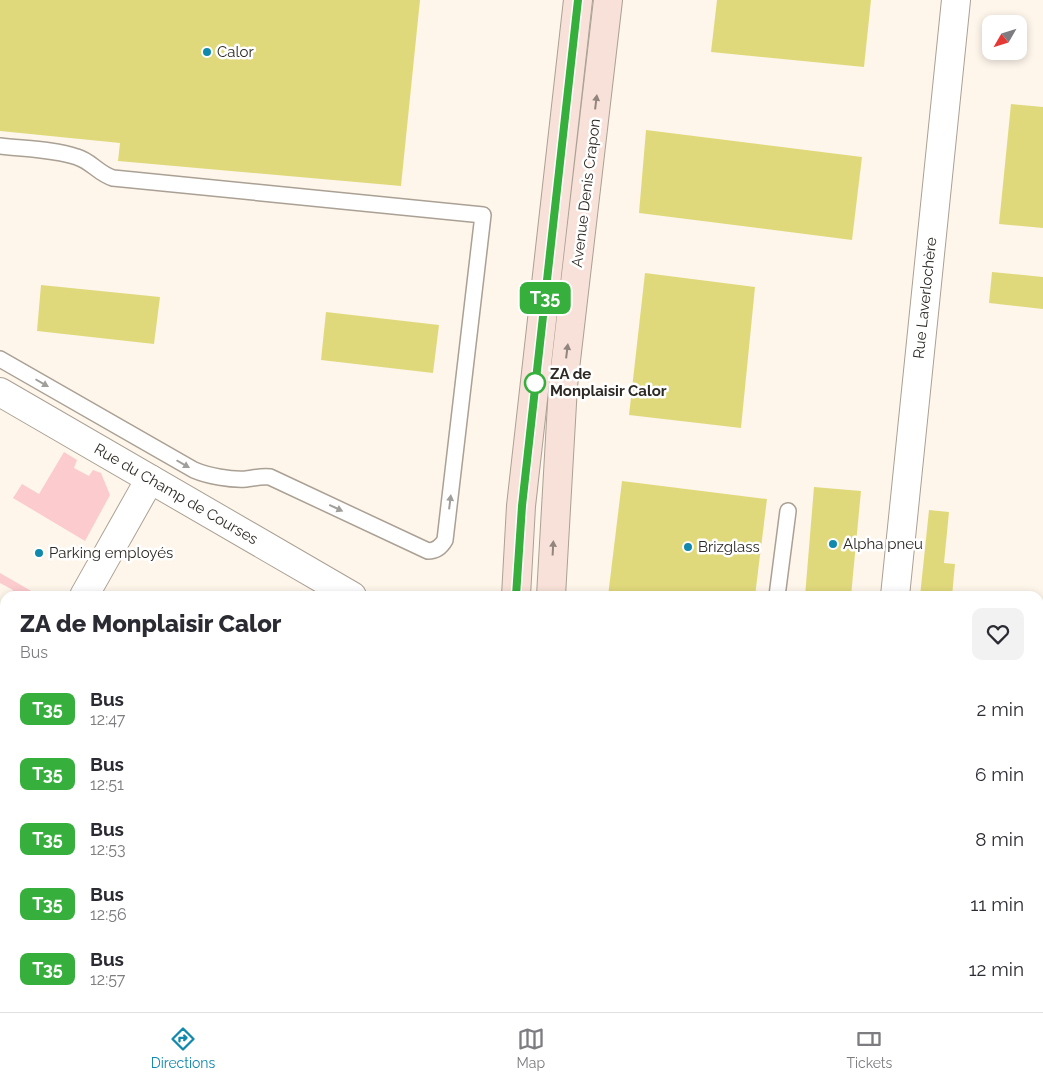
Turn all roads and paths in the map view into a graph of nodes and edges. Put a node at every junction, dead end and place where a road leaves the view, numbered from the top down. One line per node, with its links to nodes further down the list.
1 (578, 0): 11 (main road)
2 (608, 0): 12 (main road, Avenue Denis Crapon, one-way to 2)
3 (956, 0): 14 (street, Rue Laverlochère)
4 (0, 146): 5 (lane, one-way to 4)
5 (0, 359)
6 (0, 392): 7 (street, Rue du Champ de Courses)
7 (150, 479): 9 (street); 10 (street, Rue du Champ de Courses)
8 (788, 511): 13 (lane)
9 (87, 591)
10 (343, 591)
11 (516, 591)
12 (551, 591)
13 (778, 591)
14 (896, 591)

